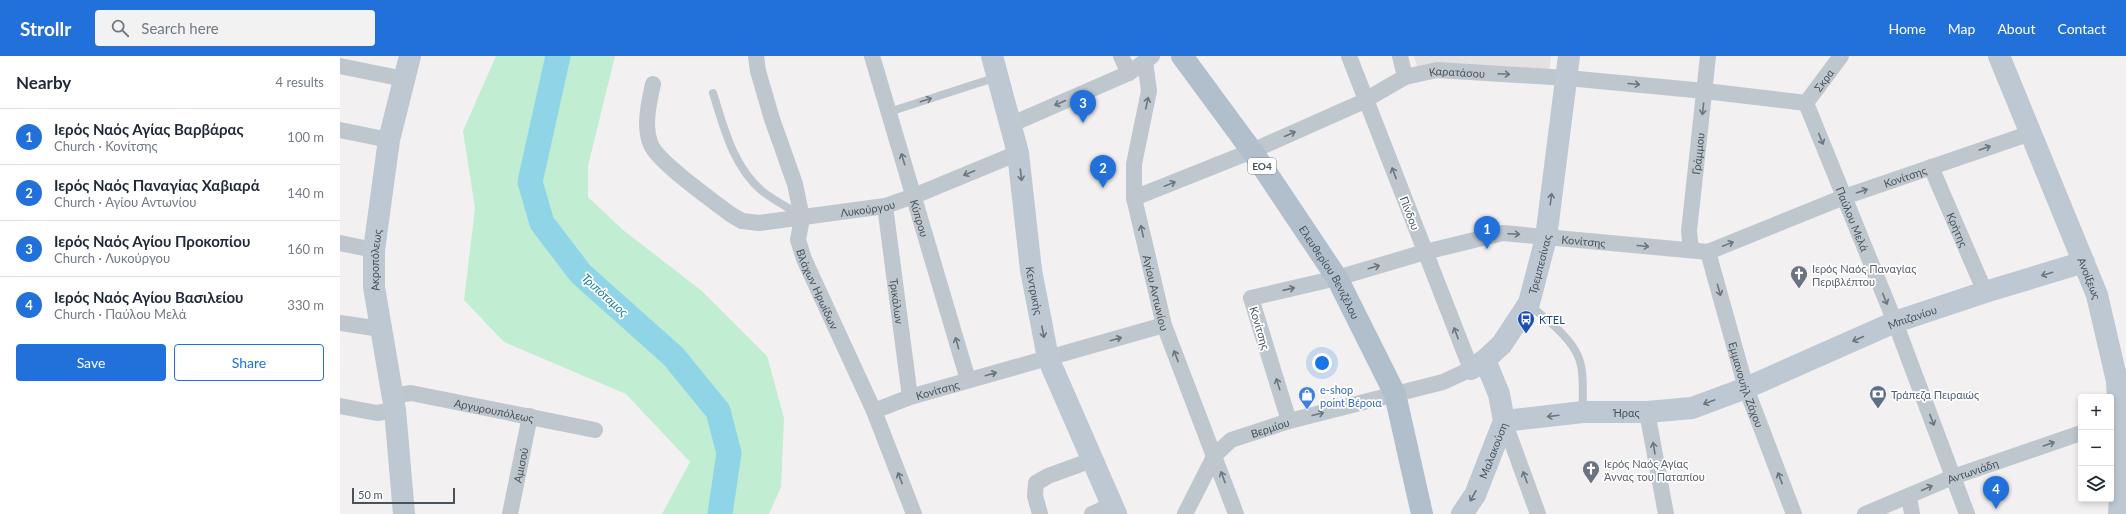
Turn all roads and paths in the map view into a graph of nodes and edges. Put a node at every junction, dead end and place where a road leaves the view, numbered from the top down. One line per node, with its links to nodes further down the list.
1 (410, 56): 18 (street, Ακροπόλεως)
2 (756, 56): 36 (street, Βλάχων Ηρωίδων)
3 (872, 56): 24 (street, Κύπρου)
4 (1121, 56): 15 (street)
5 (1182, 56): 29 (main road, Ελευθερίου Βενιζέλου / ΕΟ4)
6 (1349, 56): 22 (street, Πίνδου)
7 (1400, 56): 16 (street)
8 (1569, 56): 17 (street, Τρεμπεσίνας)
9 (1708, 56): 20 (street, Γράμμου)
10 (1841, 56): 23 (street, Σκρα)
11 (1999, 56): 27 (street, Ανοίξεως)
12 (1149, 58): 15 (street); 34 (street, Αγίου Αντωνίου, one-way to 12)
13 (340, 66): 18 (street)
14 (995, 66): 24 (lane, one-way to 14); 25 (street, Κεντρικής)
15 (1128, 73): 25 (street, one-way to 25)
16 (1405, 77): 17 (street, Καρατάσου, one-way to 17); 22 (street, Καρατάσου)
17 (1567, 78): 20 (street, Καρατάσου, one-way to 20); 37 (street, Τρεμπεσίνας, one-way to 17)
18 (404, 80): 28 (street, Ακροπόλεως)
19 (653, 84): 36 (street, Λυκούργου)
20 (1705, 91): 23 (street, Καρατάσου); 40 (street, Γράμμου, one-way to 40)
21 (713, 93): 36 (lane)
22 (1365, 100): 29 (street, Καρατάσου, one-way to 22); 41 (street, Πίνδου, one-way to 22)
23 (1806, 103): 33 (street, Παύλου Μελά, one-way to 33)
24 (889, 112): 32 (street, Κύπρου, one-way to 24)
25 (1012, 124): 30 (street, Κεντρικής)
26 (340, 130): 28 (street)
27 (2031, 133): 31 (street, Κονίτσης, one-way to 27); 43 (street, Ανοίξεως)
28 (389, 140): 39 (street, Ακροπόλεως)
29 (1252, 151): 34 (street, Καρατάσου, one-way to 29); 44 (main road, Ελευθερίου Βενιζέλου / ΕΟ4)
30 (1018, 153): 32 (street, Λυκούργου, one-way to 32); 51 (street, Κεντρικής, one-way to 51)
31 (1931, 167): 33 (street, Κονίτσης, one-way to 31); 45 (street, Κρήτης)
32 (914, 196): 35 (street, Λυκούργου); 53 (street, Κύπρου, one-way to 32)
33 (1844, 197): 42 (street, Κονίτσης, one-way to 33); 47 (street, Παύλου Μελά, one-way to 47)
34 (1134, 198): 49 (street, Αγίου Αντωνίου, one-way to 34)
35 (885, 206): 36 (street, Λυκούργου); 56 (street, Τρικάλων)
36 (802, 218): 59 (street, Βλάχων Ηρωίδων)
37 (1546, 238): 40 (street, Κονίτσης, one-way to 40); 41 (street, Κονίτσης, one-way to 37); 46 (street, Τρεμπεσίνας)
38 (340, 243): 39 (street)
39 (374, 250): 50 (street, Ακροπόλεως)
40 (1691, 250): 42 (street, Κονίτσης)
41 (1425, 252): 44 (street, Κονίτσης, one-way to 41); 52 (street, Πίνδου, one-way to 41)
42 (1708, 252): 54 (street, Εμμανουήλ Ζάχου, one-way to 54)
43 (2084, 262): 45 (street, Μπιζανίου, one-way to 45); 64 (street, Ανοίξεως)
44 (1337, 278): 55 (main road, Ελευθερίου Βενιζέλου / ΕΟ4); 63 (street, Κονίτσης, one-way to 44)
45 (1985, 292): 47 (street, Μπιζανίου)
46 (1529, 303): 52 (street, Τρεμπεσίνας); 60 (lane)
47 (1895, 322): 54 (street, Μπιζανίου, one-way to 54); 70 (street, Παύλου Μελά, one-way to 70)
48 (340, 323): 50 (street)
49 (1164, 325): 51 (street, Κονίτσης, one-way to 49); 68 (street, Αγίου Αντωνίου, one-way to 49)
50 (382, 329): 57 (street, Ακροπόλεως)
51 (1048, 358): 53 (street, Κονίτσης, one-way to 51); 69 (street, Κεντρικής)
52 (1478, 365): 55 (street, Τρεμπεσίνας); 65 (street, Μαλακούση)
53 (968, 380): 56 (street, Κονίτσης)
54 (1746, 388): 61 (street, Ήρας, one-way to 61); 85 (street, Εμμανουήλ Ζάχου, one-way to 54)
55 (1395, 394): 63 (street, Βερμίου, one-way to 55); 81 (main road, Ελευθερίου Βενιζέλου / ΕΟ4)
56 (910, 396): 59 (street, Κονίτσης)
57 (394, 403): 58 (street, Αργυρουπόλεως); 62 (street, Αργυρουπόλεως); 74 (street, Ακροπόλεως)
58 (340, 406)
59 (874, 411): 76 (street, Βλάχων Ηρωίδων, one-way to 59)
60 (1583, 412): 61 (street, Ήρας); 65 (street, Ήρας, one-way to 65)
61 (1647, 412): 84 (street, one-way to 61)
62 (530, 416): 66 (street, Αργυρουπόλεως); 75 (street, Αμισού)
63 (1289, 421): 68 (street, Βερμίου)
64 (2116, 421): 72 (street, Ανοίξεως)
65 (1504, 422): 82 (street, Μαλακούση, one-way to 82); 83 (street, one-way to 65)
66 (595, 430)
67 (2078, 434): 70 (street, Αντωνιάδη, one-way to 67)
68 (1215, 455): 79 (street, Βερμίου); 80 (street, Αγίου Αντωνίου, one-way to 68)
69 (1092, 460): 73 (street, Κεντρικής); 77 (street)
70 (1953, 477): 71 (street, Αντωνιάδη, one-way to 70); 88 (street, Παύλου Μελά)
71 (1909, 496): 86 (street, Αντωνιάδη); 87 (street)
72 (2122, 501)
73 (1114, 510): 78 (street)
74 (404, 514)
75 (510, 514)
76 (914, 514)
77 (1040, 514)
78 (1092, 514)
79 (1185, 514)
80 (1236, 514)
81 (1422, 514)
82 (1462, 514)
83 (1538, 514)
84 (1666, 514)
85 (1794, 514)
86 (1865, 514)
87 (1912, 514)
88 (1967, 514)

